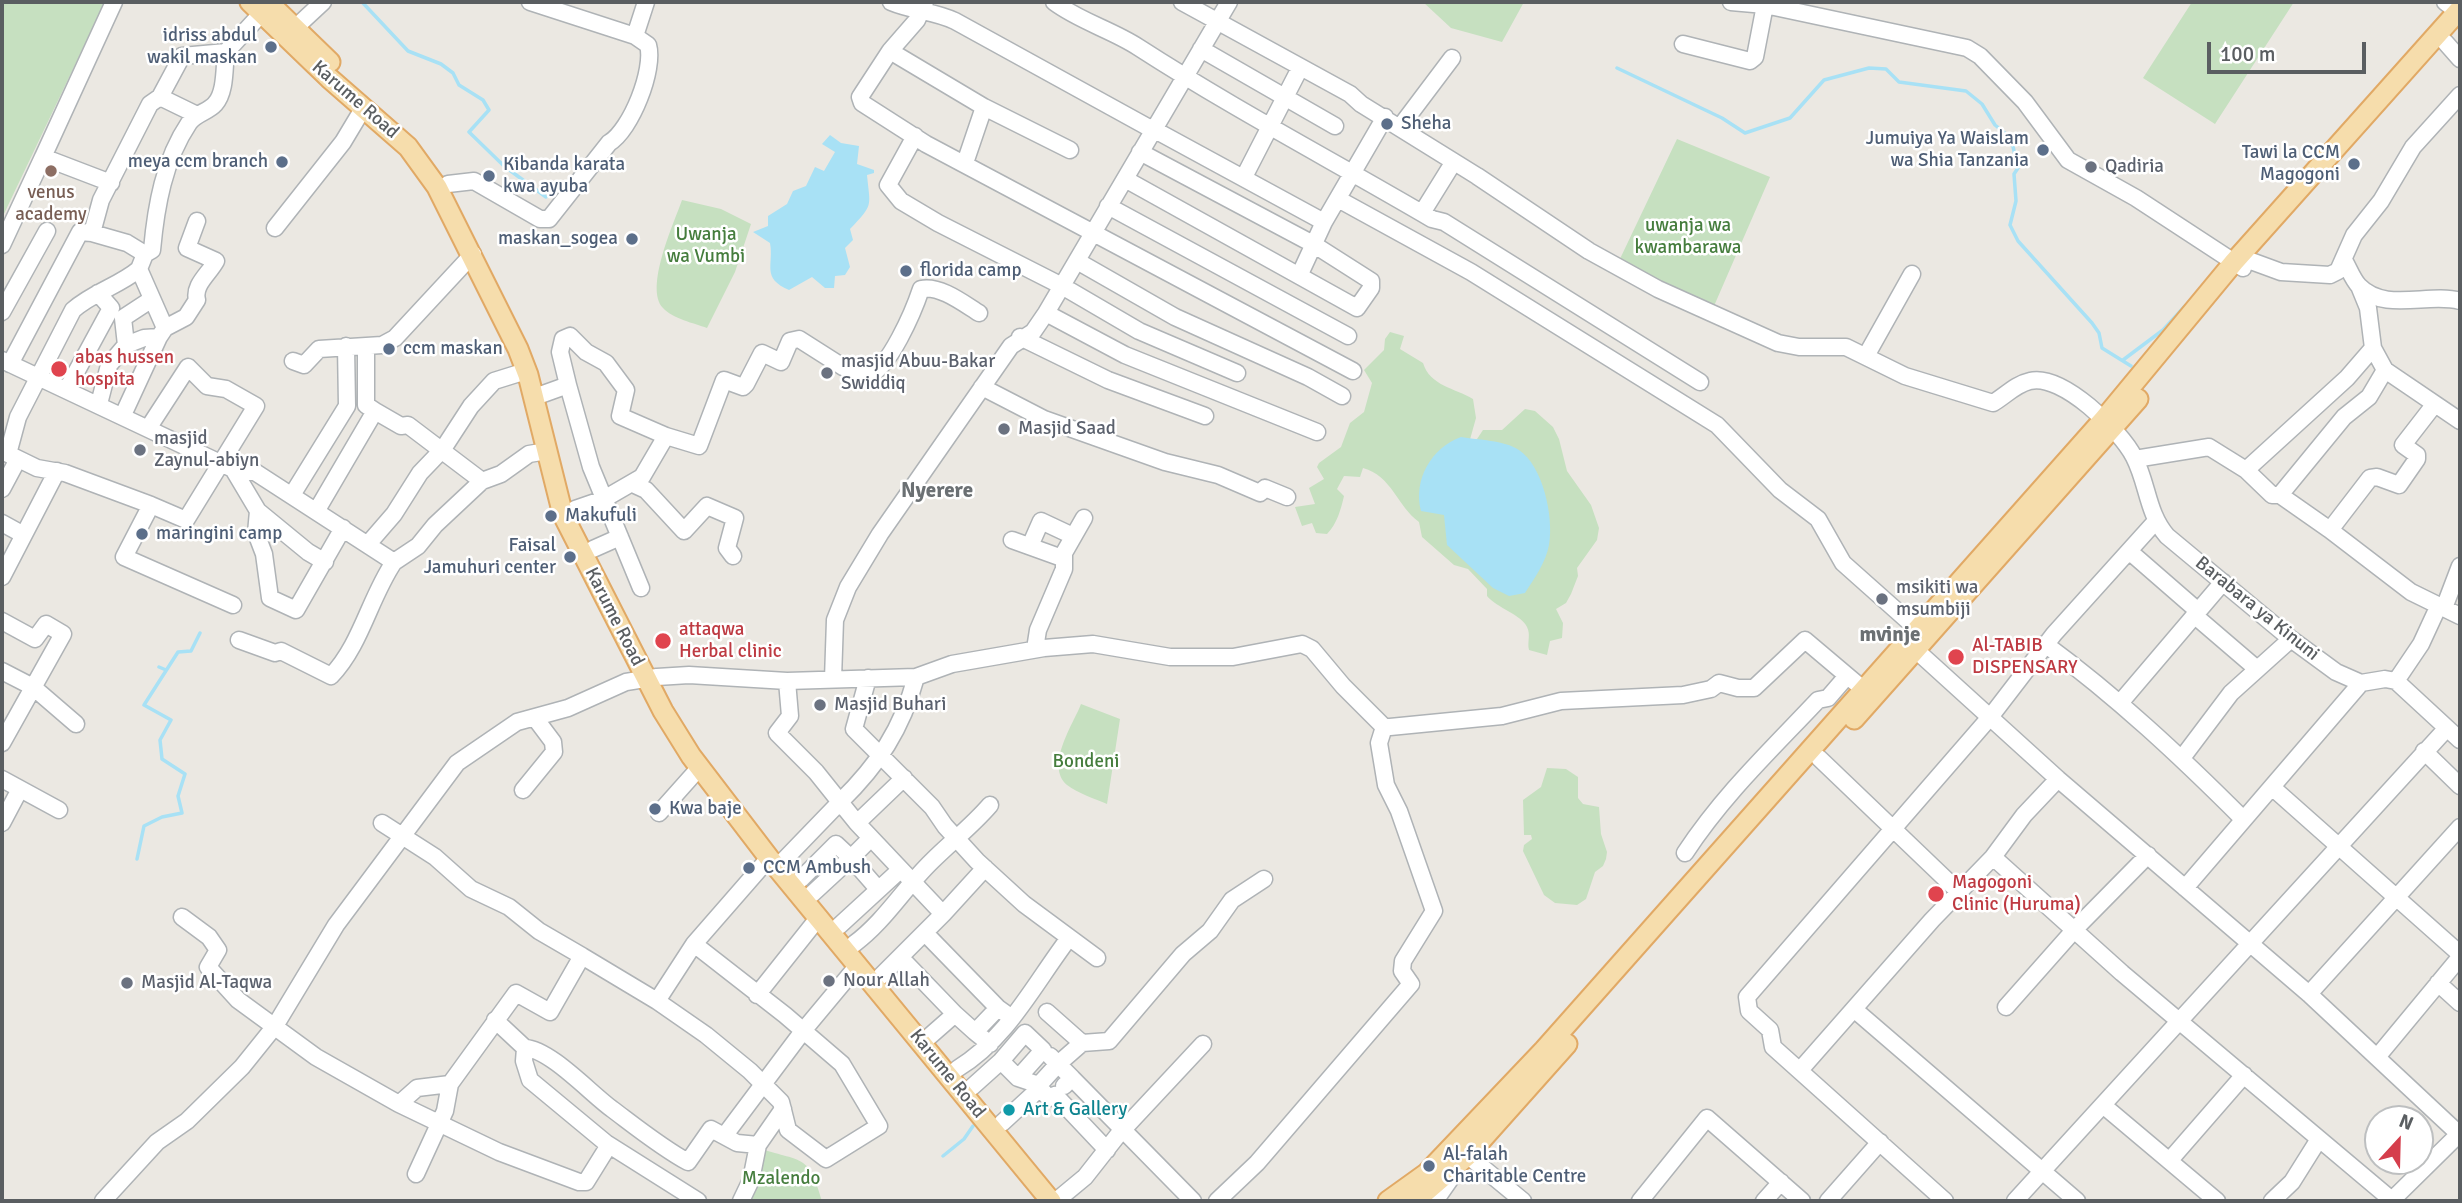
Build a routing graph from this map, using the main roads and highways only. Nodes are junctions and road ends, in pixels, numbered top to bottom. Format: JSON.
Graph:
{"nodes":[{"id":1,"x":260,"y":6,"type":"edge"},
{"id":2,"x":2456,"y":12,"type":"edge"},
{"id":3,"x":285,"y":25,"type":"junction"},
{"id":4,"x":2243,"y":264,"type":"junction"},
{"id":5,"x":1912,"y":640,"type":"junction"},
{"id":6,"x":651,"y":679,"type":"junction"},
{"id":7,"x":777,"y":859,"type":"junction"},
{"id":8,"x":926,"y":1040,"type":"junction"},
{"id":9,"x":1461,"y":1150,"type":"junction"},
{"id":10,"x":1401,"y":1199,"type":"edge"},
{"id":11,"x":1059,"y":1200,"type":"edge"}],
"edges":[{"from":1,"to":3,"type":"main road","name":"Karume Road"},
{"from":2,"to":4,"type":"main road"},
{"from":2,"to":4,"type":"main road"},
{"from":3,"to":6,"type":"main road","name":"Karume Road"},
{"from":3,"to":6,"type":"main road"},
{"from":4,"to":5,"type":"main road"},
{"from":5,"to":9,"type":"main road"},
{"from":5,"to":9,"type":"main road"},
{"from":6,"to":7,"type":"main road"},
{"from":6,"to":7,"type":"main road","name":"Karume Road"},
{"from":7,"to":8,"type":"main road","name":"Karume Road"},
{"from":7,"to":8,"type":"main road"},
{"from":8,"to":11,"type":"main road","name":"Karume Road"},
{"from":8,"to":11,"type":"main road"},
{"from":9,"to":10,"type":"main road"}]}
